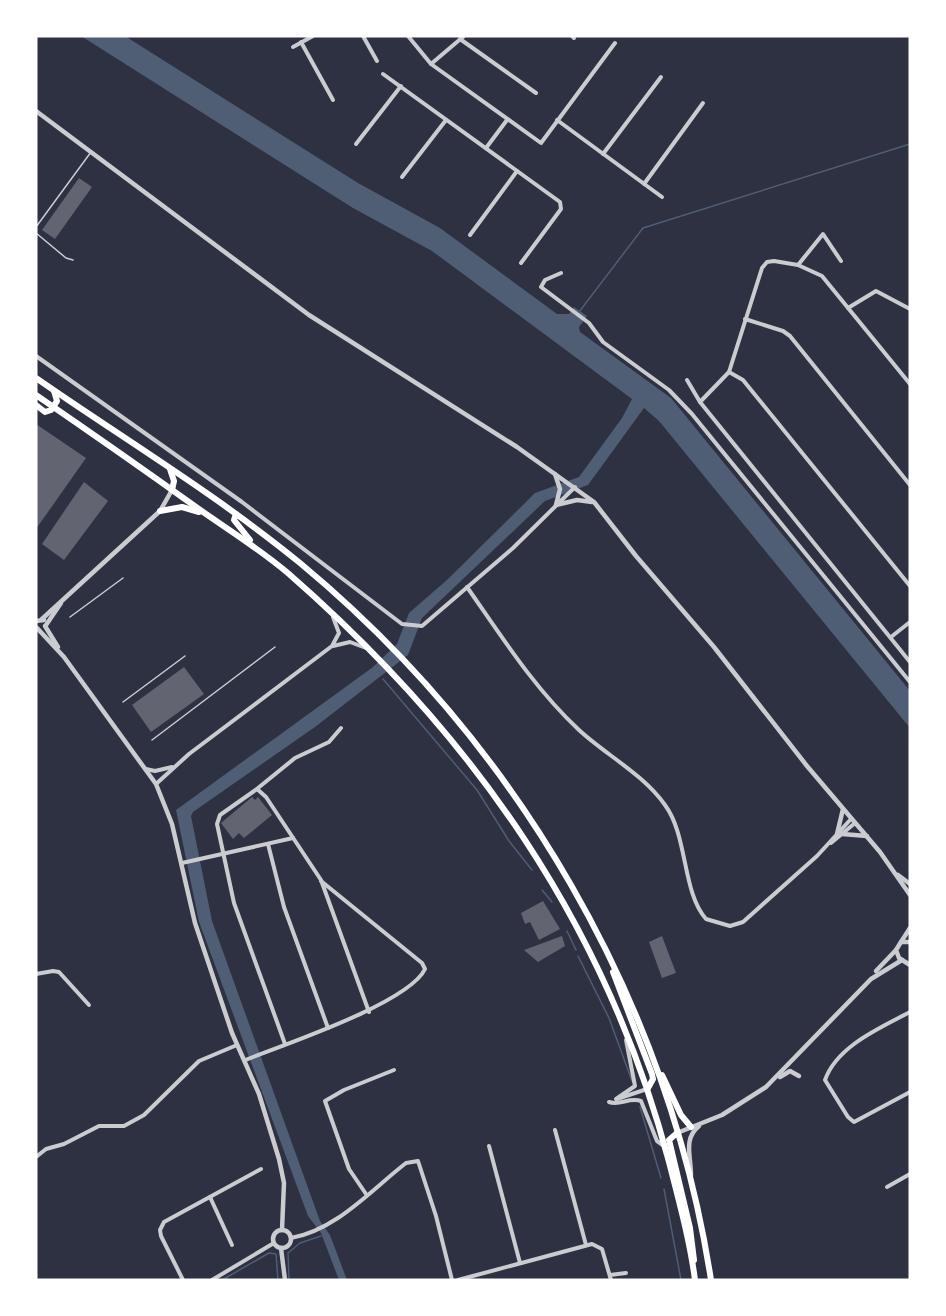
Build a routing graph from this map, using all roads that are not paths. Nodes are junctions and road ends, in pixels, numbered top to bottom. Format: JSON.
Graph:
{"nodes":[{"id":1,"x":313,"y":36,"type":"edge"},
{"id":2,"x":363,"y":36,"type":"edge"},
{"id":3,"x":408,"y":36,"type":"edge"},
{"id":4,"x":462,"y":38,"type":"edge"},
{"id":5,"x":301,"y":42,"type":"junction"},
{"id":6,"x":615,"y":43,"type":"dead end"},
{"id":7,"x":292,"y":47,"type":"dead end"},
{"id":8,"x":376,"y":61,"type":"dead end"},
{"id":9,"x":431,"y":64,"type":"junction"},
{"id":10,"x":383,"y":74,"type":"dead end"},
{"id":11,"x":661,"y":77,"type":"dead end"},
{"id":12,"x":400,"y":86,"type":"junction"},
{"id":13,"x":536,"y":93,"type":"dead end"},
{"id":14,"x":333,"y":100,"type":"dead end"},
{"id":15,"x":703,"y":103,"type":"dead end"},
{"id":16,"x":36,"y":111,"type":"edge"},
{"id":17,"x":446,"y":120,"type":"junction"},
{"id":18,"x":507,"y":120,"type":"junction"},
{"id":19,"x":557,"y":120,"type":"junction"},
{"id":20,"x":356,"y":144,"type":"dead end"},
{"id":21,"x":486,"y":148,"type":"junction"},
{"id":22,"x":91,"y":152,"type":"junction"},
{"id":23,"x":603,"y":154,"type":"junction"},
{"id":24,"x":517,"y":171,"type":"junction"},
{"id":25,"x":402,"y":177,"type":"dead end"},
{"id":26,"x":644,"y":184,"type":"junction"},
{"id":27,"x":662,"y":197,"type":"dead end"},
{"id":28,"x":36,"y":227,"type":"edge"},
{"id":29,"x":36,"y":233,"type":"edge"},
{"id":30,"x":470,"y":235,"type":"dead end"},
{"id":31,"x":73,"y":261,"type":"dead end"},
{"id":32,"x":841,"y":261,"type":"dead end"},
{"id":33,"x":521,"y":263,"type":"dead end"},
{"id":34,"x":798,"y":265,"type":"junction"},
{"id":35,"x":561,"y":273,"type":"dead end"},
{"id":36,"x":848,"y":308,"type":"junction"},
{"id":37,"x":910,"y":309,"type":"edge"},
{"id":38,"x":745,"y":319,"type":"junction"},
{"id":39,"x":36,"y":356,"type":"edge"},
{"id":40,"x":729,"y":372,"type":"junction"},
{"id":41,"x":36,"y":378,"type":"edge"},
{"id":42,"x":687,"y":380,"type":"dead end"},
{"id":43,"x":910,"y":384,"type":"edge"},
{"id":44,"x":53,"y":390,"type":"junction"},
{"id":45,"x":36,"y":395,"type":"edge"},
{"id":46,"x":700,"y":402,"type":"junction"},
{"id":47,"x":36,"y":405,"type":"edge"},
{"id":48,"x":54,"y":407,"type":"junction"},
{"id":49,"x":170,"y":469,"type":"junction"},
{"id":50,"x":555,"y":472,"type":"junction"},
{"id":51,"x":910,"y":485,"type":"edge"},
{"id":52,"x":575,"y":487,"type":"junction"},
{"id":53,"x":172,"y":490,"type":"junction"},
{"id":54,"x":594,"y":502,"type":"junction"},
{"id":55,"x":556,"y":505,"type":"junction"},
{"id":56,"x":160,"y":512,"type":"junction"},
{"id":57,"x":236,"y":514,"type":"junction"},
{"id":58,"x":208,"y":515,"type":"junction"},
{"id":59,"x":256,"y":548,"type":"junction"},
{"id":60,"x":123,"y":578,"type":"dead end"},
{"id":61,"x":910,"y":586,"type":"edge"},
{"id":62,"x":467,"y":587,"type":"junction"},
{"id":63,"x":66,"y":596,"type":"junction"},
{"id":64,"x":330,"y":611,"type":"junction"},
{"id":65,"x":70,"y":617,"type":"dead end"},
{"id":66,"x":38,"y":618,"type":"edge"},
{"id":67,"x":910,"y":622,"type":"edge"},
{"id":68,"x":45,"y":625,"type":"junction"},
{"id":69,"x":37,"y":627,"type":"edge"},
{"id":70,"x":891,"y":637,"type":"junction"},
{"id":71,"x":332,"y":646,"type":"junction"},
{"id":72,"x":275,"y":647,"type":"dead end"},
{"id":73,"x":186,"y":656,"type":"dead end"},
{"id":74,"x":64,"y":657,"type":"junction"},
{"id":75,"x":380,"y":659,"type":"junction"},
{"id":76,"x":910,"y":662,"type":"edge"},
{"id":77,"x":910,"y":682,"type":"edge"},
{"id":78,"x":123,"y":702,"type":"dead end"},
{"id":79,"x":341,"y":728,"type":"dead end"},
{"id":80,"x":152,"y":740,"type":"dead end"},
{"id":81,"x":173,"y":767,"type":"junction"},
{"id":82,"x":146,"y":769,"type":"junction"},
{"id":83,"x":156,"y":784,"type":"junction"},
{"id":84,"x":257,"y":789,"type":"junction"},
{"id":85,"x":843,"y":809,"type":"junction"},
{"id":86,"x":853,"y":821,"type":"junction"},
{"id":87,"x":839,"y":834,"type":"junction"},
{"id":88,"x":867,"y":836,"type":"junction"},
{"id":89,"x":293,"y":838,"type":"junction"},
{"id":90,"x":268,"y":844,"type":"junction"},
{"id":91,"x":224,"y":854,"type":"junction"},
{"id":92,"x":184,"y":863,"type":"junction"},
{"id":93,"x":896,"y":874,"type":"junction"},
{"id":94,"x":321,"y":880,"type":"junction"},
{"id":95,"x":910,"y":884,"type":"edge"},
{"id":96,"x":910,"y":895,"type":"edge"},
{"id":97,"x":910,"y":928,"type":"edge"},
{"id":98,"x":901,"y":942,"type":"junction"},
{"id":99,"x":910,"y":942,"type":"edge"},
{"id":100,"x":896,"y":950,"type":"junction"},
{"id":101,"x":609,"y":956,"type":"junction"},
{"id":102,"x":906,"y":960,"type":"edge"},
{"id":103,"x":910,"y":965,"type":"edge"},
{"id":104,"x":36,"y":975,"type":"edge"},
{"id":105,"x":871,"y":978,"type":"junction"},
{"id":106,"x":89,"y":1005,"type":"dead end"},
{"id":107,"x":369,"y":1012,"type":"junction"},
{"id":108,"x":910,"y":1012,"type":"edge"},
{"id":109,"x":328,"y":1028,"type":"junction"},
{"id":110,"x":626,"y":1032,"type":"junction"},
{"id":111,"x":285,"y":1044,"type":"junction"},
{"id":112,"x":237,"y":1045,"type":"junction"},
{"id":113,"x":248,"y":1059,"type":"junction"},
{"id":114,"x":658,"y":1069,"type":"junction"},
{"id":115,"x":394,"y":1070,"type":"dead end"},
{"id":116,"x":799,"y":1076,"type":"dead end"},
{"id":117,"x":766,"y":1087,"type":"junction"},
{"id":118,"x":648,"y":1088,"type":"junction"},
{"id":119,"x":910,"y":1092,"type":"edge"},
{"id":120,"x":609,"y":1102,"type":"dead end"},
{"id":121,"x":701,"y":1125,"type":"junction"},
{"id":122,"x":691,"y":1127,"type":"junction"},
{"id":123,"x":555,"y":1130,"type":"dead end"},
{"id":124,"x":677,"y":1133,"type":"junction"},
{"id":125,"x":489,"y":1146,"type":"dead end"},
{"id":126,"x":665,"y":1147,"type":"junction"},
{"id":127,"x":36,"y":1157,"type":"edge"},
{"id":128,"x":261,"y":1169,"type":"dead end"},
{"id":129,"x":691,"y":1174,"type":"junction"},
{"id":130,"x":910,"y":1174,"type":"edge"},
{"id":131,"x":887,"y":1187,"type":"dead end"},
{"id":132,"x":366,"y":1194,"type":"junction"},
{"id":133,"x":210,"y":1197,"type":"junction"},
{"id":134,"x":282,"y":1230,"type":"junction"},
{"id":135,"x":291,"y":1238,"type":"junction"},
{"id":136,"x":274,"y":1243,"type":"junction"},
{"id":137,"x":232,"y":1245,"type":"dead end"},
{"id":138,"x":586,"y":1245,"type":"junction"},
{"id":139,"x":281,"y":1248,"type":"junction"},
{"id":140,"x":520,"y":1263,"type":"junction"},
{"id":141,"x":693,"y":1266,"type":"junction"},
{"id":142,"x":626,"y":1273,"type":"dead end"},
{"id":143,"x":610,"y":1278,"type":"edge"},
{"id":144,"x":183,"y":1280,"type":"edge"},
{"id":145,"x":212,"y":1280,"type":"edge"},
{"id":146,"x":285,"y":1280,"type":"edge"},
{"id":147,"x":452,"y":1280,"type":"edge"},
{"id":148,"x":458,"y":1280,"type":"edge"},
{"id":149,"x":694,"y":1280,"type":"edge"},
{"id":150,"x":711,"y":1280,"type":"edge"}],
"edges":[{"from":1,"to":5,"type":"street"},
{"from":2,"to":8,"type":"street"},
{"from":3,"to":9,"type":"street"},
{"from":4,"to":9,"type":"street"},
{"from":4,"to":13,"type":"street"},
{"from":5,"to":7,"type":"street"},
{"from":5,"to":14,"type":"street"},
{"from":6,"to":19,"type":"street"},
{"from":9,"to":18,"type":"street"},
{"from":10,"to":12,"type":"street"},
{"from":11,"to":23,"type":"street"},
{"from":12,"to":17,"type":"street"},
{"from":12,"to":20,"type":"street"},
{"from":15,"to":26,"type":"street"},
{"from":16,"to":22,"type":"street"},
{"from":17,"to":21,"type":"street"},
{"from":17,"to":25,"type":"street"},
{"from":18,"to":19,"type":"street"},
{"from":18,"to":21,"type":"street"},
{"from":19,"to":23,"type":"street"},
{"from":21,"to":24,"type":"street"},
{"from":22,"to":28,"type":"lane"},
{"from":22,"to":50,"type":"street"},
{"from":23,"to":26,"type":"street"},
{"from":24,"to":30,"type":"street"},
{"from":24,"to":33,"type":"street"},
{"from":26,"to":27,"type":"street"},
{"from":29,"to":31,"type":"lane"},
{"from":32,"to":34,"type":"street"},
{"from":34,"to":36,"type":"street"},
{"from":34,"to":38,"type":"street"},
{"from":35,"to":77,"type":"street"},
{"from":36,"to":37,"type":"street"},
{"from":36,"to":43,"type":"street"},
{"from":38,"to":40,"type":"street"},
{"from":38,"to":51,"type":"street"},
{"from":39,"to":62,"type":"street"},
{"from":40,"to":46,"type":"street"},
{"from":40,"to":61,"type":"street"},
{"from":41,"to":44,"type":"highway"},
{"from":42,"to":46,"type":"street"},
{"from":44,"to":48,"type":"highway"},
{"from":44,"to":49,"type":"highway"},
{"from":45,"to":48,"type":"highway"},
{"from":46,"to":70,"type":"street"},
{"from":47,"to":48,"type":"highway"},
{"from":48,"to":53,"type":"highway"},
{"from":49,"to":53,"type":"highway"},
{"from":49,"to":57,"type":"highway"},
{"from":50,"to":52,"type":"street"},
{"from":50,"to":55,"type":"street"},
{"from":52,"to":54,"type":"street"},
{"from":52,"to":55,"type":"street"},
{"from":53,"to":56,"type":"street"},
{"from":53,"to":58,"type":"highway"},
{"from":54,"to":55,"type":"street"},
{"from":54,"to":85,"type":"street"},
{"from":55,"to":62,"type":"street"},
{"from":56,"to":58,"type":"highway"},
{"from":56,"to":63,"type":"street"},
{"from":57,"to":59,"type":"highway"},
{"from":57,"to":101,"type":"highway"},
{"from":58,"to":59,"type":"highway"},
{"from":59,"to":64,"type":"highway"},
{"from":60,"to":65,"type":"lane"},
{"from":62,"to":87,"type":"street"},
{"from":63,"to":66,"type":"street"},
{"from":63,"to":68,"type":"street"},
{"from":64,"to":71,"type":"street"},
{"from":64,"to":75,"type":"highway"},
{"from":66,"to":68,"type":"street"},
{"from":67,"to":70,"type":"street"},
{"from":68,"to":69,"type":"street"},
{"from":68,"to":74,"type":"street"},
{"from":69,"to":74,"type":"street"},
{"from":70,"to":76,"type":"street"},
{"from":71,"to":75,"type":"street"},
{"from":71,"to":81,"type":"street"},
{"from":72,"to":80,"type":"lane"},
{"from":73,"to":78,"type":"lane"},
{"from":74,"to":82,"type":"street"},
{"from":75,"to":110,"type":"highway"},
{"from":79,"to":84,"type":"street"},
{"from":81,"to":82,"type":"street"},
{"from":81,"to":83,"type":"street"},
{"from":82,"to":83,"type":"street"},
{"from":83,"to":92,"type":"street"},
{"from":84,"to":89,"type":"street"},
{"from":84,"to":91,"type":"street"},
{"from":85,"to":86,"type":"street"},
{"from":85,"to":87,"type":"street"},
{"from":86,"to":87,"type":"street"},
{"from":86,"to":88,"type":"street"},
{"from":87,"to":88,"type":"street"},
{"from":88,"to":93,"type":"street"},
{"from":89,"to":90,"type":"street"},
{"from":89,"to":94,"type":"street"},
{"from":90,"to":91,"type":"street"},
{"from":90,"to":109,"type":"street"},
{"from":91,"to":92,"type":"street"},
{"from":91,"to":111,"type":"street"},
{"from":92,"to":112,"type":"street"},
{"from":93,"to":95,"type":"street"},
{"from":93,"to":96,"type":"street"},
{"from":94,"to":107,"type":"street"},
{"from":94,"to":107,"type":"street"},
{"from":97,"to":98,"type":"street"},
{"from":98,"to":99,"type":"street"},
{"from":98,"to":100,"type":"street"},
{"from":100,"to":102,"type":"street"},
{"from":100,"to":105,"type":"street"},
{"from":101,"to":114,"type":"highway"},
{"from":101,"to":118,"type":"highway"},
{"from":102,"to":103,"type":"street"},
{"from":102,"to":105,"type":"street"},
{"from":104,"to":106,"type":"street"},
{"from":105,"to":117,"type":"street"},
{"from":107,"to":109,"type":"street"},
{"from":108,"to":119,"type":"street"},
{"from":109,"to":111,"type":"street"},
{"from":110,"to":118,"type":"highway"},
{"from":110,"to":118,"type":"street"},
{"from":111,"to":113,"type":"street"},
{"from":112,"to":113,"type":"street"},
{"from":112,"to":127,"type":"street"},
{"from":113,"to":134,"type":"street"},
{"from":114,"to":122,"type":"highway"},
{"from":114,"to":124,"type":"highway"},
{"from":115,"to":132,"type":"street"},
{"from":116,"to":117,"type":"street"},
{"from":117,"to":121,"type":"street"},
{"from":118,"to":126,"type":"highway"},
{"from":120,"to":126,"type":"street"},
{"from":121,"to":122,"type":"street"},
{"from":121,"to":129,"type":"street"},
{"from":122,"to":124,"type":"street"},
{"from":123,"to":138,"type":"street"},
{"from":124,"to":129,"type":"highway"},
{"from":124,"to":141,"type":"highway"},
{"from":125,"to":140,"type":"street"},
{"from":126,"to":141,"type":"highway"},
{"from":128,"to":133,"type":"street"},
{"from":129,"to":150,"type":"highway"},
{"from":130,"to":131,"type":"street"},
{"from":132,"to":135,"type":"street"},
{"from":132,"to":147,"type":"street"},
{"from":133,"to":137,"type":"street"},
{"from":133,"to":144,"type":"street"},
{"from":134,"to":135,"type":"street"},
{"from":134,"to":136,"type":"street"},
{"from":135,"to":139,"type":"street"},
{"from":136,"to":139,"type":"street"},
{"from":136,"to":145,"type":"street"},
{"from":138,"to":140,"type":"street"},
{"from":138,"to":143,"type":"street"},
{"from":139,"to":146,"type":"street"},
{"from":140,"to":148,"type":"street"},
{"from":141,"to":149,"type":"highway"},
{"from":142,"to":143,"type":"street"}]}
